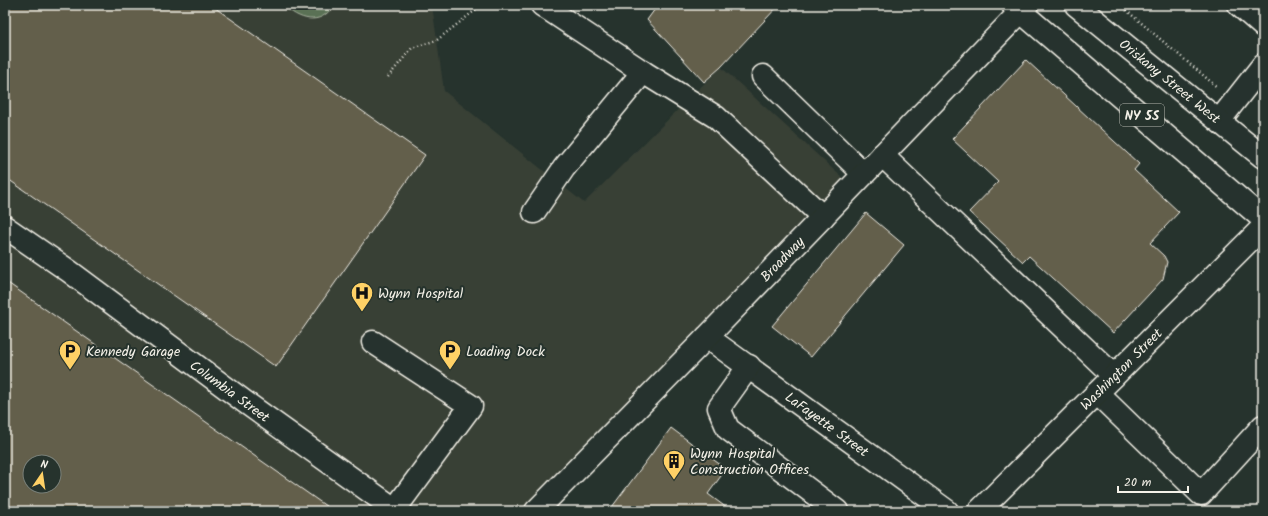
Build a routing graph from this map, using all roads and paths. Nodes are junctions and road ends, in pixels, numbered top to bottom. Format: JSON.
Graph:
{"nodes":[{"id":1,"x":482,"y":5,"type":"edge"},
{"id":2,"x":542,"y":5,"type":"edge"},
{"id":3,"x":1076,"y":5,"type":"edge"},
{"id":4,"x":1120,"y":5,"type":"edge"},
{"id":5,"x":1239,"y":5,"type":"edge"},
{"id":6,"x":1020,"y":7,"type":"edge"},
{"id":7,"x":1263,"y":26,"type":"edge"},
{"id":8,"x":1263,"y":65,"type":"edge"},
{"id":9,"x":643,"y":72,"type":"junction"},
{"id":10,"x":763,"y":76,"type":"dead end"},
{"id":11,"x":388,"y":77,"type":"dead end"},
{"id":12,"x":1234,"y":102,"type":"junction"},
{"id":13,"x":1219,"y":122,"type":"junction"},
{"id":14,"x":882,"y":155,"type":"junction"},
{"id":15,"x":1263,"y":157,"type":"edge"},
{"id":16,"x":864,"y":174,"type":"junction"},
{"id":17,"x":534,"y":212,"type":"dead end"},
{"id":18,"x":823,"y":217,"type":"junction"},
{"id":19,"x":1263,"y":220,"type":"edge"},
{"id":20,"x":5,"y":227,"type":"edge"},
{"id":21,"x":1263,"y":227,"type":"edge"},
{"id":22,"x":707,"y":336,"type":"junction"},
{"id":23,"x":373,"y":342,"type":"dead end"},
{"id":24,"x":748,"y":366,"type":"junction"},
{"id":25,"x":1114,"y":376,"type":"junction"},
{"id":26,"x":1097,"y":393,"type":"junction"},
{"id":27,"x":1263,"y":426,"type":"edge"},
{"id":28,"x":396,"y":510,"type":"edge"},
{"id":29,"x":536,"y":511,"type":"edge"},
{"id":30,"x":837,"y":511,"type":"edge"},
{"id":31,"x":947,"y":511,"type":"edge"},
{"id":32,"x":979,"y":511,"type":"edge"}],
"edges":[{"from":1,"to":11,"type":"path"},
{"from":2,"to":9,"type":"street"},
{"from":3,"to":13,"type":"street","name":"Oriskany Street West"},
{"from":4,"to":12,"type":"path","name":"Oriskany Street West"},
{"from":5,"to":7,"type":"street"},
{"from":6,"to":14,"type":"street","name":"Broadway"},
{"from":6,"to":19,"type":"street","number":"NY 5S"},
{"from":8,"to":12,"type":"street"},
{"from":9,"to":17,"type":"street"},
{"from":9,"to":18,"type":"street"},
{"from":10,"to":16,"type":"street"},
{"from":12,"to":13,"type":"street"},
{"from":13,"to":15,"type":"street","name":"Oriskany Street West"},
{"from":14,"to":16,"type":"street","name":"Broadway"},
{"from":14,"to":25,"type":"street"},
{"from":16,"to":18,"type":"street","name":"Broadway"},
{"from":18,"to":22,"type":"street","name":"Broadway"},
{"from":20,"to":28,"type":"street","name":"Columbia Street"},
{"from":21,"to":25,"type":"street","name":"Washington Street"},
{"from":22,"to":24,"type":"street","name":"LaFayette Street"},
{"from":22,"to":29,"type":"street","name":"Broadway"},
{"from":23,"to":28,"type":"street"},
{"from":24,"to":30,"type":"street"},
{"from":24,"to":31,"type":"street","name":"LaFayette Street"},
{"from":25,"to":26,"type":"street","name":"Washington Street"},
{"from":26,"to":27,"type":"street"},
{"from":26,"to":32,"type":"street","name":"Washington Street"}]}
